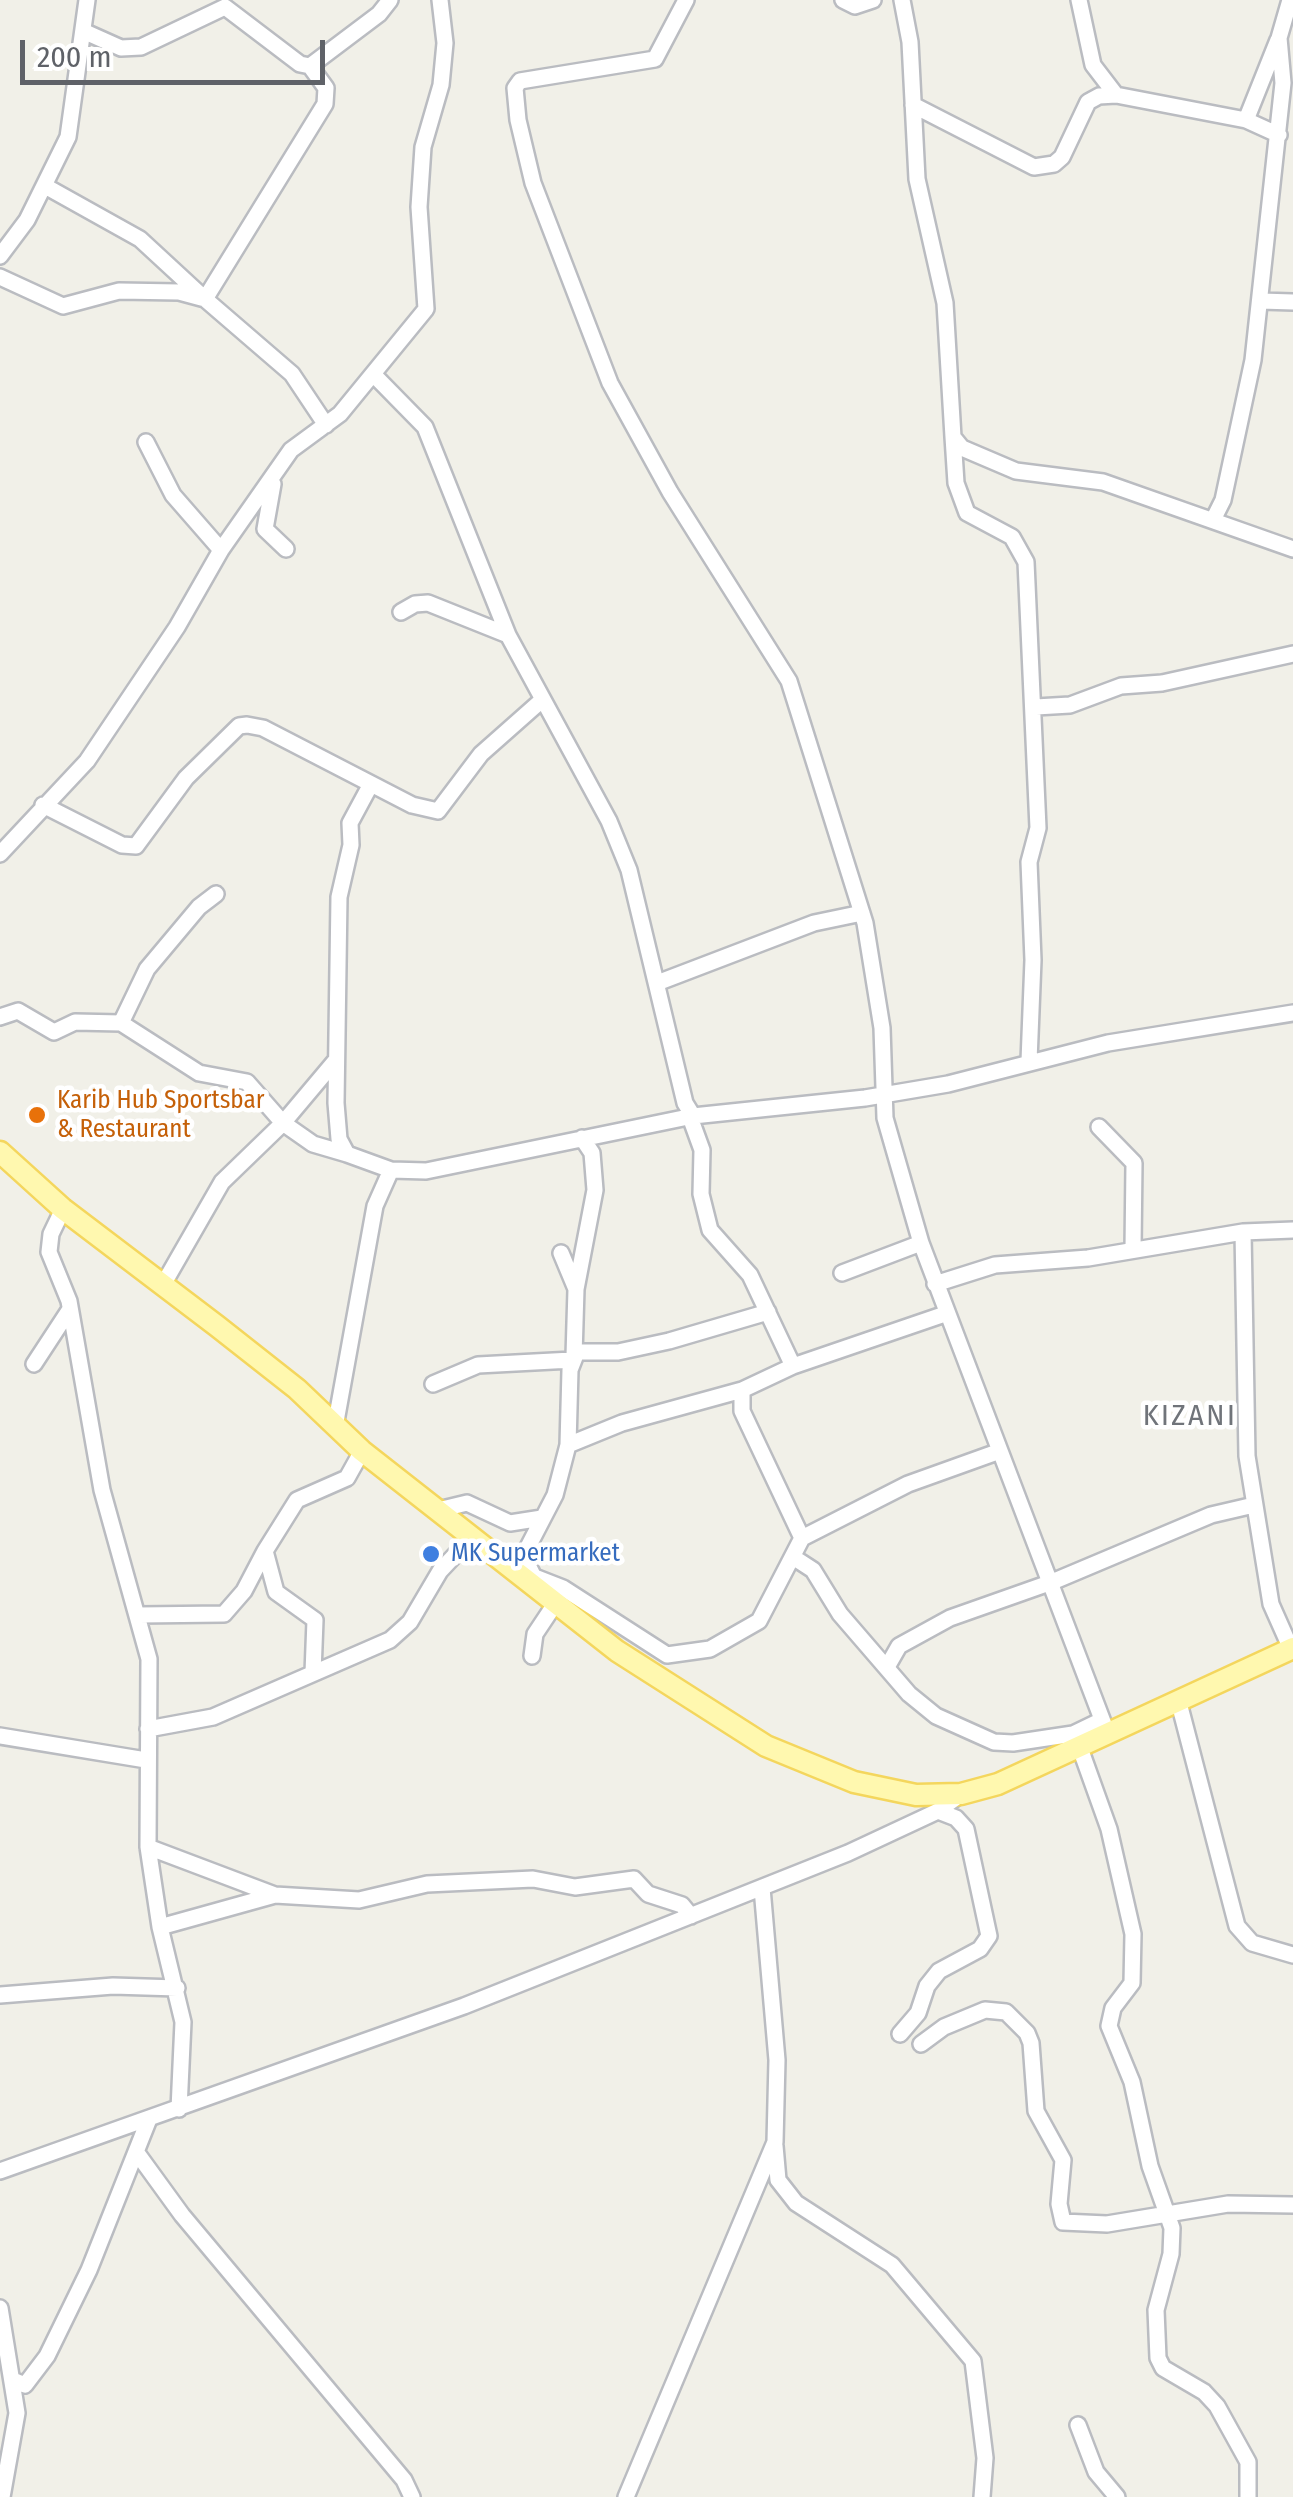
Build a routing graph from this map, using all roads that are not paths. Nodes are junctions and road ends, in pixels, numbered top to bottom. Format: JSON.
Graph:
{"nodes":[{"id":1,"x":87,"y":0,"type":"edge"},
{"id":2,"x":390,"y":0,"type":"edge"},
{"id":3,"x":440,"y":0,"type":"edge"},
{"id":4,"x":686,"y":0,"type":"edge"},
{"id":5,"x":842,"y":0,"type":"edge"},
{"id":6,"x":873,"y":0,"type":"edge"},
{"id":7,"x":902,"y":0,"type":"edge"},
{"id":8,"x":1079,"y":0,"type":"edge"},
{"id":9,"x":1290,"y":0,"type":"edge"},
{"id":10,"x":223,"y":4,"type":"edge"},
{"id":11,"x":83,"y":32,"type":"junction"},
{"id":12,"x":1278,"y":38,"type":"junction"},
{"id":13,"x":1093,"y":65,"type":"junction"},
{"id":14,"x":310,"y":66,"type":"junction"},
{"id":15,"x":1116,"y":95,"type":"junction"},
{"id":16,"x":1088,"y":102,"type":"junction"},
{"id":17,"x":913,"y":104,"type":"junction"},
{"id":18,"x":1246,"y":120,"type":"junction"},
{"id":19,"x":1279,"y":135,"type":"junction"},
{"id":20,"x":44,"y":186,"type":"junction"},
{"id":21,"x":0,"y":256,"type":"edge"},
{"id":22,"x":0,"y":278,"type":"edge"},
{"id":23,"x":205,"y":299,"type":"junction"},
{"id":24,"x":1260,"y":301,"type":"junction"},
{"id":25,"x":1293,"y":302,"type":"edge"},
{"id":26,"x":374,"y":375,"type":"junction"},
{"id":27,"x":326,"y":425,"type":"junction"},
{"id":28,"x":953,"y":437,"type":"junction"},
{"id":29,"x":146,"y":442,"type":"dead end"},
{"id":30,"x":273,"y":480,"type":"junction"},
{"id":31,"x":1213,"y":520,"type":"junction"},
{"id":32,"x":286,"y":549,"type":"dead end"},
{"id":33,"x":1293,"y":549,"type":"edge"},
{"id":34,"x":221,"y":550,"type":"junction"},
{"id":35,"x":401,"y":612,"type":"dead end"},
{"id":36,"x":508,"y":636,"type":"junction"},
{"id":37,"x":1293,"y":654,"type":"edge"},
{"id":38,"x":542,"y":700,"type":"junction"},
{"id":39,"x":1036,"y":707,"type":"junction"},
{"id":40,"x":371,"y":784,"type":"junction"},
{"id":41,"x":43,"y":805,"type":"junction"},
{"id":42,"x":0,"y":854,"type":"edge"},
{"id":43,"x":216,"y":894,"type":"dead end"},
{"id":44,"x":862,"y":913,"type":"junction"},
{"id":45,"x":657,"y":983,"type":"junction"},
{"id":46,"x":1293,"y":1013,"type":"edge"},
{"id":47,"x":0,"y":1017,"type":"edge"},
{"id":48,"x":121,"y":1023,"type":"junction"},
{"id":49,"x":336,"y":1060,"type":"junction"},
{"id":50,"x":1029,"y":1061,"type":"junction"},
{"id":51,"x":882,"y":1095,"type":"junction"},
{"id":52,"x":691,"y":1116,"type":"junction"},
{"id":53,"x":283,"y":1123,"type":"junction"},
{"id":54,"x":1098,"y":1126,"type":"dead end"},
{"id":55,"x":582,"y":1138,"type":"junction"},
{"id":56,"x":0,"y":1152,"type":"edge"},
{"id":57,"x":348,"y":1154,"type":"junction"},
{"id":58,"x":391,"y":1170,"type":"junction"},
{"id":59,"x":64,"y":1210,"type":"junction"},
{"id":60,"x":1293,"y":1230,"type":"edge"},
{"id":61,"x":1244,"y":1232,"type":"junction"},
{"id":62,"x":921,"y":1243,"type":"junction"},
{"id":63,"x":1132,"y":1250,"type":"junction"},
{"id":64,"x":562,"y":1253,"type":"dead end"},
{"id":65,"x":842,"y":1273,"type":"dead end"},
{"id":66,"x":164,"y":1283,"type":"junction"},
{"id":67,"x":935,"y":1284,"type":"junction"},
{"id":68,"x":576,"y":1289,"type":"junction"},
{"id":69,"x":70,"y":1309,"type":"junction"},
{"id":70,"x":768,"y":1312,"type":"junction"},
{"id":71,"x":946,"y":1314,"type":"junction"},
{"id":72,"x":573,"y":1358,"type":"junction"},
{"id":73,"x":34,"y":1364,"type":"dead end"},
{"id":74,"x":792,"y":1366,"type":"junction"},
{"id":75,"x":433,"y":1384,"type":"dead end"},
{"id":76,"x":736,"y":1395,"type":"junction"},
{"id":77,"x":334,"y":1427,"type":"junction"},
{"id":78,"x":568,"y":1444,"type":"junction"},
{"id":79,"x":362,"y":1451,"type":"junction"},
{"id":80,"x":1000,"y":1451,"type":"junction"},
{"id":81,"x":1254,"y":1505,"type":"junction"},
{"id":82,"x":438,"y":1510,"type":"junction"},
{"id":83,"x":542,"y":1518,"type":"junction"},
{"id":84,"x":472,"y":1536,"type":"junction"},
{"id":85,"x":802,"y":1538,"type":"junction"},
{"id":86,"x":265,"y":1551,"type":"junction"},
{"id":87,"x":794,"y":1557,"type":"junction"},
{"id":88,"x":524,"y":1573,"type":"junction"},
{"id":89,"x":1052,"y":1582,"type":"junction"},
{"id":90,"x":556,"y":1604,"type":"junction"},
{"id":91,"x":139,"y":1615,"type":"junction"},
{"id":92,"x":1292,"y":1649,"type":"edge"},
{"id":93,"x":532,"y":1656,"type":"dead end"},
{"id":94,"x":887,"y":1666,"type":"junction"},
{"id":95,"x":313,"y":1672,"type":"junction"},
{"id":96,"x":1178,"y":1703,"type":"junction"},
{"id":97,"x":148,"y":1728,"type":"junction"},
{"id":98,"x":1105,"y":1728,"type":"junction"},
{"id":99,"x":0,"y":1736,"type":"edge"},
{"id":100,"x":1080,"y":1748,"type":"junction"},
{"id":101,"x":146,"y":1760,"type":"junction"},
{"id":102,"x":961,"y":1794,"type":"junction"},
{"id":103,"x":938,"y":1811,"type":"junction"},
{"id":104,"x":148,"y":1847,"type":"junction"},
{"id":105,"x":762,"y":1888,"type":"junction"},
{"id":106,"x":275,"y":1894,"type":"junction"},
{"id":107,"x":691,"y":1916,"type":"junction"},
{"id":108,"x":160,"y":1927,"type":"junction"},
{"id":109,"x":1293,"y":1955,"type":"edge"},
{"id":110,"x":177,"y":1988,"type":"junction"},
{"id":111,"x":0,"y":1995,"type":"edge"},
{"id":112,"x":900,"y":2034,"type":"dead end"},
{"id":113,"x":921,"y":2044,"type":"dead end"},
{"id":114,"x":179,"y":2109,"type":"junction"},
{"id":115,"x":149,"y":2119,"type":"junction"},
{"id":116,"x":775,"y":2142,"type":"junction"},
{"id":117,"x":137,"y":2153,"type":"junction"},
{"id":118,"x":0,"y":2171,"type":"edge"},
{"id":119,"x":1293,"y":2205,"type":"edge"},
{"id":120,"x":1169,"y":2213,"type":"junction"},
{"id":121,"x":0,"y":2308,"type":"edge"},
{"id":122,"x":14,"y":2382,"type":"junction"},
{"id":123,"x":17,"y":2402,"type":"junction"},
{"id":124,"x":0,"y":2407,"type":"edge"},
{"id":125,"x":1078,"y":2425,"type":"dead end"},
{"id":126,"x":2,"y":2497,"type":"edge"},
{"id":127,"x":412,"y":2497,"type":"edge"},
{"id":128,"x":626,"y":2497,"type":"edge"},
{"id":129,"x":982,"y":2497,"type":"edge"},
{"id":130,"x":1117,"y":2497,"type":"edge"},
{"id":131,"x":1248,"y":2497,"type":"edge"}],
"edges":[{"from":1,"to":11,"type":"street"},
{"from":2,"to":14,"type":"street"},
{"from":3,"to":26,"type":"street"},
{"from":4,"to":44,"type":"street"},
{"from":5,"to":6,"type":"street"},
{"from":7,"to":17,"type":"street"},
{"from":8,"to":13,"type":"street"},
{"from":9,"to":12,"type":"street"},
{"from":10,"to":11,"type":"street"},
{"from":10,"to":14,"type":"street"},
{"from":11,"to":20,"type":"street"},
{"from":12,"to":18,"type":"street"},
{"from":12,"to":19,"type":"street"},
{"from":13,"to":15,"type":"street"},
{"from":13,"to":16,"type":"street"},
{"from":14,"to":23,"type":"street"},
{"from":15,"to":16,"type":"street"},
{"from":15,"to":18,"type":"street"},
{"from":16,"to":17,"type":"street"},
{"from":17,"to":28,"type":"street"},
{"from":18,"to":19,"type":"street"},
{"from":19,"to":24,"type":"street"},
{"from":20,"to":21,"type":"street"},
{"from":20,"to":23,"type":"street"},
{"from":22,"to":23,"type":"street"},
{"from":23,"to":27,"type":"street"},
{"from":24,"to":25,"type":"street"},
{"from":24,"to":31,"type":"street"},
{"from":26,"to":27,"type":"street"},
{"from":26,"to":36,"type":"street"},
{"from":27,"to":30,"type":"street"},
{"from":28,"to":31,"type":"street"},
{"from":28,"to":39,"type":"street"},
{"from":29,"to":34,"type":"street"},
{"from":30,"to":32,"type":"street"},
{"from":30,"to":34,"type":"street"},
{"from":31,"to":33,"type":"street"},
{"from":34,"to":41,"type":"street"},
{"from":35,"to":36,"type":"street"},
{"from":36,"to":38,"type":"street"},
{"from":37,"to":39,"type":"street"},
{"from":38,"to":40,"type":"street"},
{"from":38,"to":45,"type":"street"},
{"from":39,"to":50,"type":"street"},
{"from":40,"to":41,"type":"street"},
{"from":40,"to":49,"type":"street"},
{"from":41,"to":42,"type":"street"},
{"from":43,"to":48,"type":"street"},
{"from":44,"to":45,"type":"street"},
{"from":44,"to":51,"type":"street"},
{"from":45,"to":52,"type":"street"},
{"from":46,"to":50,"type":"street"},
{"from":47,"to":48,"type":"street"},
{"from":48,"to":53,"type":"street"},
{"from":49,"to":53,"type":"street"},
{"from":49,"to":57,"type":"street"},
{"from":50,"to":51,"type":"street"},
{"from":51,"to":52,"type":"street"},
{"from":51,"to":62,"type":"street"},
{"from":52,"to":55,"type":"street"},
{"from":52,"to":70,"type":"street"},
{"from":53,"to":57,"type":"street"},
{"from":53,"to":66,"type":"street"},
{"from":54,"to":63,"type":"street"},
{"from":55,"to":58,"type":"street"},
{"from":55,"to":68,"type":"street"},
{"from":56,"to":59,"type":"main road"},
{"from":57,"to":58,"type":"street"},
{"from":58,"to":77,"type":"street"},
{"from":59,"to":66,"type":"main road"},
{"from":59,"to":69,"type":"street"},
{"from":60,"to":61,"type":"street"},
{"from":61,"to":63,"type":"street"},
{"from":61,"to":81,"type":"street"},
{"from":62,"to":65,"type":"street"},
{"from":62,"to":67,"type":"street"},
{"from":63,"to":67,"type":"street"},
{"from":64,"to":68,"type":"street"},
{"from":66,"to":77,"type":"main road"},
{"from":67,"to":71,"type":"street"},
{"from":68,"to":72,"type":"street"},
{"from":69,"to":73,"type":"street"},
{"from":69,"to":91,"type":"street"},
{"from":70,"to":72,"type":"street"},
{"from":70,"to":74,"type":"street"},
{"from":71,"to":74,"type":"street"},
{"from":71,"to":80,"type":"street"},
{"from":72,"to":75,"type":"street"},
{"from":72,"to":78,"type":"street"},
{"from":74,"to":76,"type":"street"},
{"from":76,"to":78,"type":"street"},
{"from":76,"to":85,"type":"street"},
{"from":77,"to":79,"type":"main road"},
{"from":78,"to":83,"type":"street"},
{"from":79,"to":82,"type":"main road"},
{"from":79,"to":86,"type":"street"},
{"from":80,"to":85,"type":"street"},
{"from":80,"to":89,"type":"street"},
{"from":81,"to":89,"type":"street"},
{"from":81,"to":92,"type":"street"},
{"from":82,"to":83,"type":"street"},
{"from":82,"to":84,"type":"main road"},
{"from":83,"to":88,"type":"street"},
{"from":84,"to":88,"type":"main road"},
{"from":84,"to":95,"type":"street"},
{"from":85,"to":87,"type":"street"},
{"from":86,"to":91,"type":"street"},
{"from":86,"to":95,"type":"street"},
{"from":87,"to":88,"type":"street"},
{"from":87,"to":94,"type":"street"},
{"from":88,"to":90,"type":"main road"},
{"from":89,"to":94,"type":"street"},
{"from":89,"to":98,"type":"street"},
{"from":90,"to":93,"type":"street"},
{"from":90,"to":102,"type":"main road"},
{"from":91,"to":97,"type":"street"},
{"from":92,"to":96,"type":"main road"},
{"from":94,"to":98,"type":"street"},
{"from":95,"to":97,"type":"street"},
{"from":96,"to":98,"type":"main road"},
{"from":96,"to":109,"type":"street"},
{"from":97,"to":101,"type":"street"},
{"from":98,"to":100,"type":"main road"},
{"from":99,"to":101,"type":"street"},
{"from":100,"to":102,"type":"main road"},
{"from":100,"to":120,"type":"street"},
{"from":101,"to":104,"type":"street"},
{"from":102,"to":103,"type":"street"},
{"from":103,"to":105,"type":"street"},
{"from":103,"to":112,"type":"street"},
{"from":104,"to":106,"type":"street"},
{"from":104,"to":108,"type":"street"},
{"from":105,"to":107,"type":"street"},
{"from":105,"to":116,"type":"street"},
{"from":106,"to":107,"type":"street"},
{"from":106,"to":108,"type":"street"},
{"from":107,"to":114,"type":"street"},
{"from":108,"to":110,"type":"street"},
{"from":110,"to":111,"type":"street"},
{"from":110,"to":114,"type":"street"},
{"from":113,"to":120,"type":"street"},
{"from":114,"to":115,"type":"street"},
{"from":115,"to":117,"type":"street"},
{"from":115,"to":118,"type":"street"},
{"from":116,"to":128,"type":"street"},
{"from":116,"to":129,"type":"street"},
{"from":117,"to":122,"type":"street"},
{"from":117,"to":127,"type":"street"},
{"from":119,"to":120,"type":"street"},
{"from":120,"to":131,"type":"street"},
{"from":121,"to":122,"type":"street"},
{"from":122,"to":123,"type":"street"},
{"from":123,"to":124,"type":"street"},
{"from":123,"to":126,"type":"street"},
{"from":125,"to":130,"type":"street"}]}
